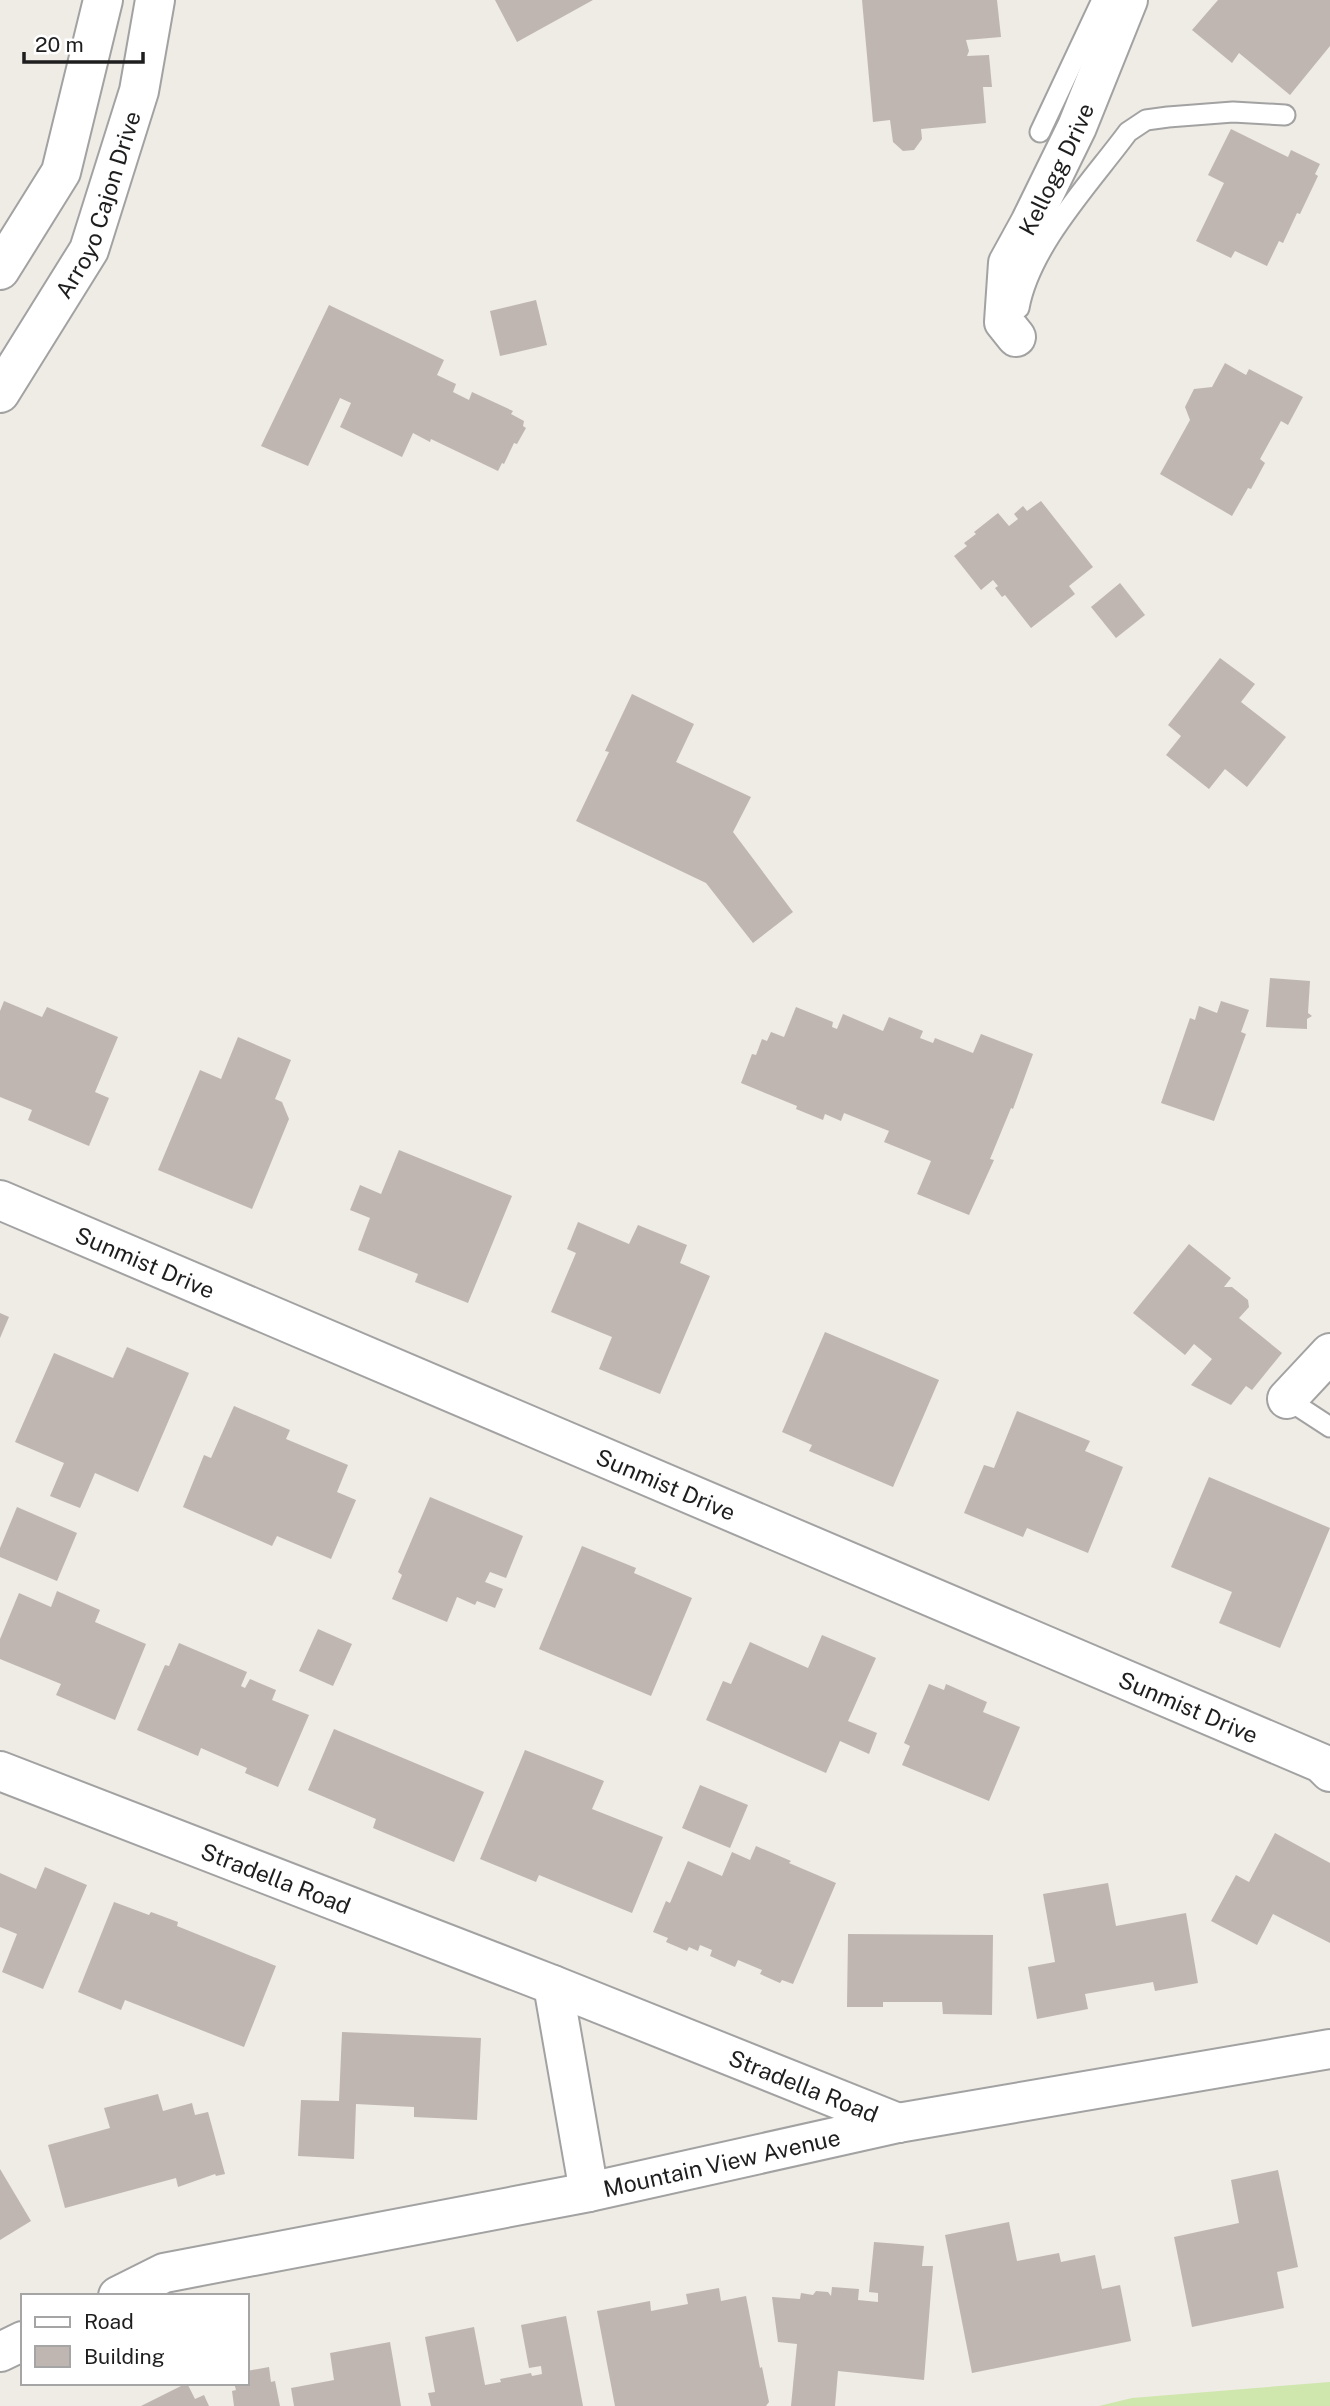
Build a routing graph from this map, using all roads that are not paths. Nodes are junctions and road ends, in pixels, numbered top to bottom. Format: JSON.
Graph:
{"nodes":[{"id":1,"x":103,"y":0,"type":"edge"},
{"id":2,"x":155,"y":0,"type":"edge"},
{"id":3,"x":1102,"y":0,"type":"edge"},
{"id":4,"x":1128,"y":0,"type":"edge"},
{"id":5,"x":1285,"y":115,"type":"dead end"},
{"id":6,"x":1040,"y":132,"type":"dead end"},
{"id":7,"x":0,"y":270,"type":"edge"},
{"id":8,"x":1016,"y":337,"type":"joint"},
{"id":9,"x":0,"y":393,"type":"edge"},
{"id":10,"x":0,"y":1200,"type":"edge"},
{"id":11,"x":1330,"y":1353,"type":"edge"},
{"id":12,"x":1287,"y":1399,"type":"joint"},
{"id":13,"x":1330,"y":1427,"type":"edge"},
{"id":14,"x":0,"y":1771,"type":"edge"},
{"id":15,"x":1330,"y":1772,"type":"edge"},
{"id":16,"x":553,"y":1985,"type":"junction"},
{"id":17,"x":1330,"y":2049,"type":"edge"},
{"id":18,"x":898,"y":2123,"type":"junction"},
{"id":19,"x":589,"y":2192,"type":"junction"},
{"id":20,"x":122,"y":2294,"type":"edge"},
{"id":21,"x":21,"y":2342,"type":"edge"},
{"id":22,"x":0,"y":2352,"type":"edge"}],
"edges":[{"from":1,"to":7,"type":"street","name":"Arroyo Cajon Drive"},
{"from":2,"to":9,"type":"street","name":"Arroyo Cajon Drive"},
{"from":3,"to":6,"type":"lane"},
{"from":4,"to":8,"type":"street","name":"Kellogg Drive"},
{"from":5,"to":8,"type":"lane"},
{"from":10,"to":15,"type":"street","name":"Sunmist Drive"},
{"from":11,"to":12,"type":"street"},
{"from":12,"to":13,"type":"lane"},
{"from":14,"to":16,"type":"street","name":"Stradella Road"},
{"from":16,"to":18,"type":"street","name":"Stradella Road"},
{"from":16,"to":19,"type":"street"},
{"from":17,"to":18,"type":"street","name":"Mountain View Avenue"},
{"from":18,"to":19,"type":"street","name":"Mountain View Avenue"},
{"from":19,"to":20,"type":"street","name":"Mountain View Avenue"},
{"from":21,"to":22,"type":"street"}]}
